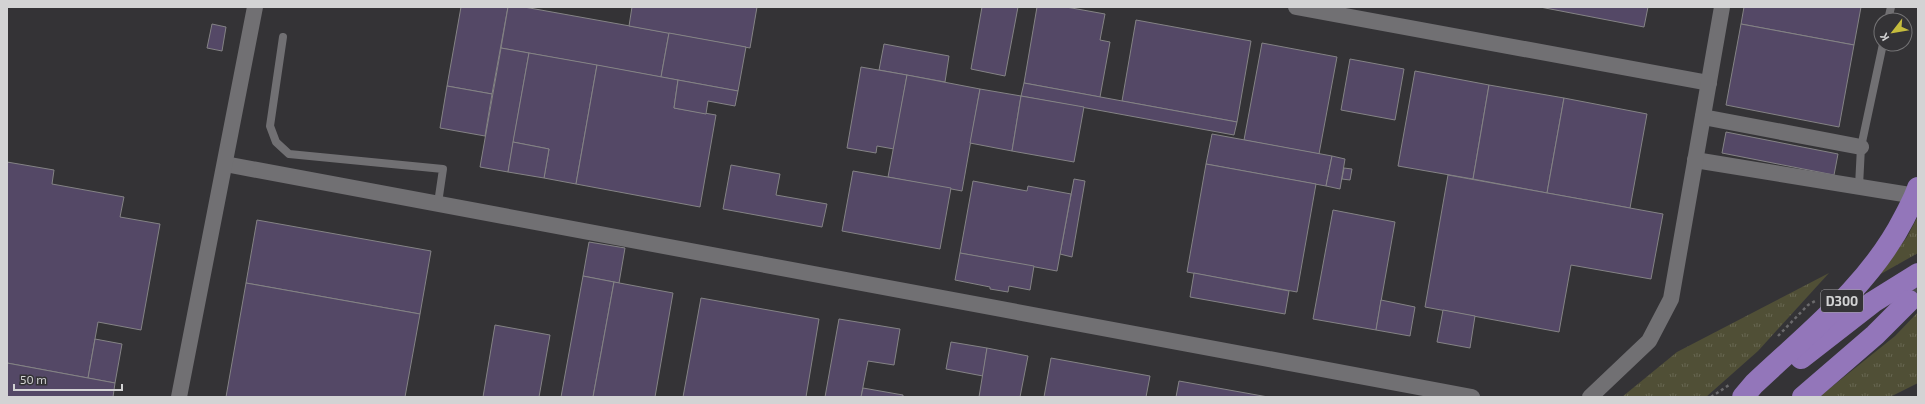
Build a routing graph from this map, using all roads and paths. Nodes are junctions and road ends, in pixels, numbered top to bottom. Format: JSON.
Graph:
{"nodes":[{"id":1,"x":255,"y":7,"type":"edge"},
{"id":2,"x":1296,"y":7,"type":"edge"},
{"id":3,"x":1722,"y":7,"type":"edge"},
{"id":4,"x":283,"y":37,"type":"dead end"},
{"id":5,"x":1881,"y":52,"type":"edge"},
{"id":6,"x":1709,"y":83,"type":"junction"},
{"id":7,"x":1703,"y":117,"type":"junction"},
{"id":8,"x":1861,"y":147,"type":"junction"},
{"id":9,"x":1695,"y":160,"type":"junction"},
{"id":10,"x":225,"y":164,"type":"junction"},
{"id":11,"x":1859,"y":186,"type":"junction"},
{"id":12,"x":1917,"y":192,"type":"edge"},
{"id":13,"x":438,"y":204,"type":"junction"},
{"id":14,"x":1918,"y":274,"type":"edge"},
{"id":15,"x":1909,"y":301,"type":"tunnel mouth"},
{"id":16,"x":179,"y":397,"type":"edge"},
{"id":17,"x":1472,"y":397,"type":"edge"},
{"id":18,"x":1590,"y":397,"type":"edge"},
{"id":19,"x":1743,"y":397,"type":"edge"},
{"id":20,"x":1752,"y":397,"type":"edge"},
{"id":21,"x":1802,"y":397,"type":"edge"}],
"edges":[{"from":1,"to":10,"type":"street"},
{"from":2,"to":6,"type":"street"},
{"from":3,"to":6,"type":"street"},
{"from":4,"to":13,"type":"lane"},
{"from":5,"to":8,"type":"lane"},
{"from":6,"to":7,"type":"street"},
{"from":7,"to":8,"type":"street"},
{"from":7,"to":9,"type":"street"},
{"from":8,"to":11,"type":"lane"},
{"from":9,"to":11,"type":"street"},
{"from":9,"to":18,"type":"street"},
{"from":10,"to":13,"type":"street"},
{"from":10,"to":16,"type":"street"},
{"from":11,"to":12,"type":"street"},
{"from":12,"to":19,"type":"highway","number":"D300"},
{"from":13,"to":17,"type":"street"},
{"from":14,"to":20,"type":"highway"},
{"from":15,"to":21,"type":"highway"}]}
